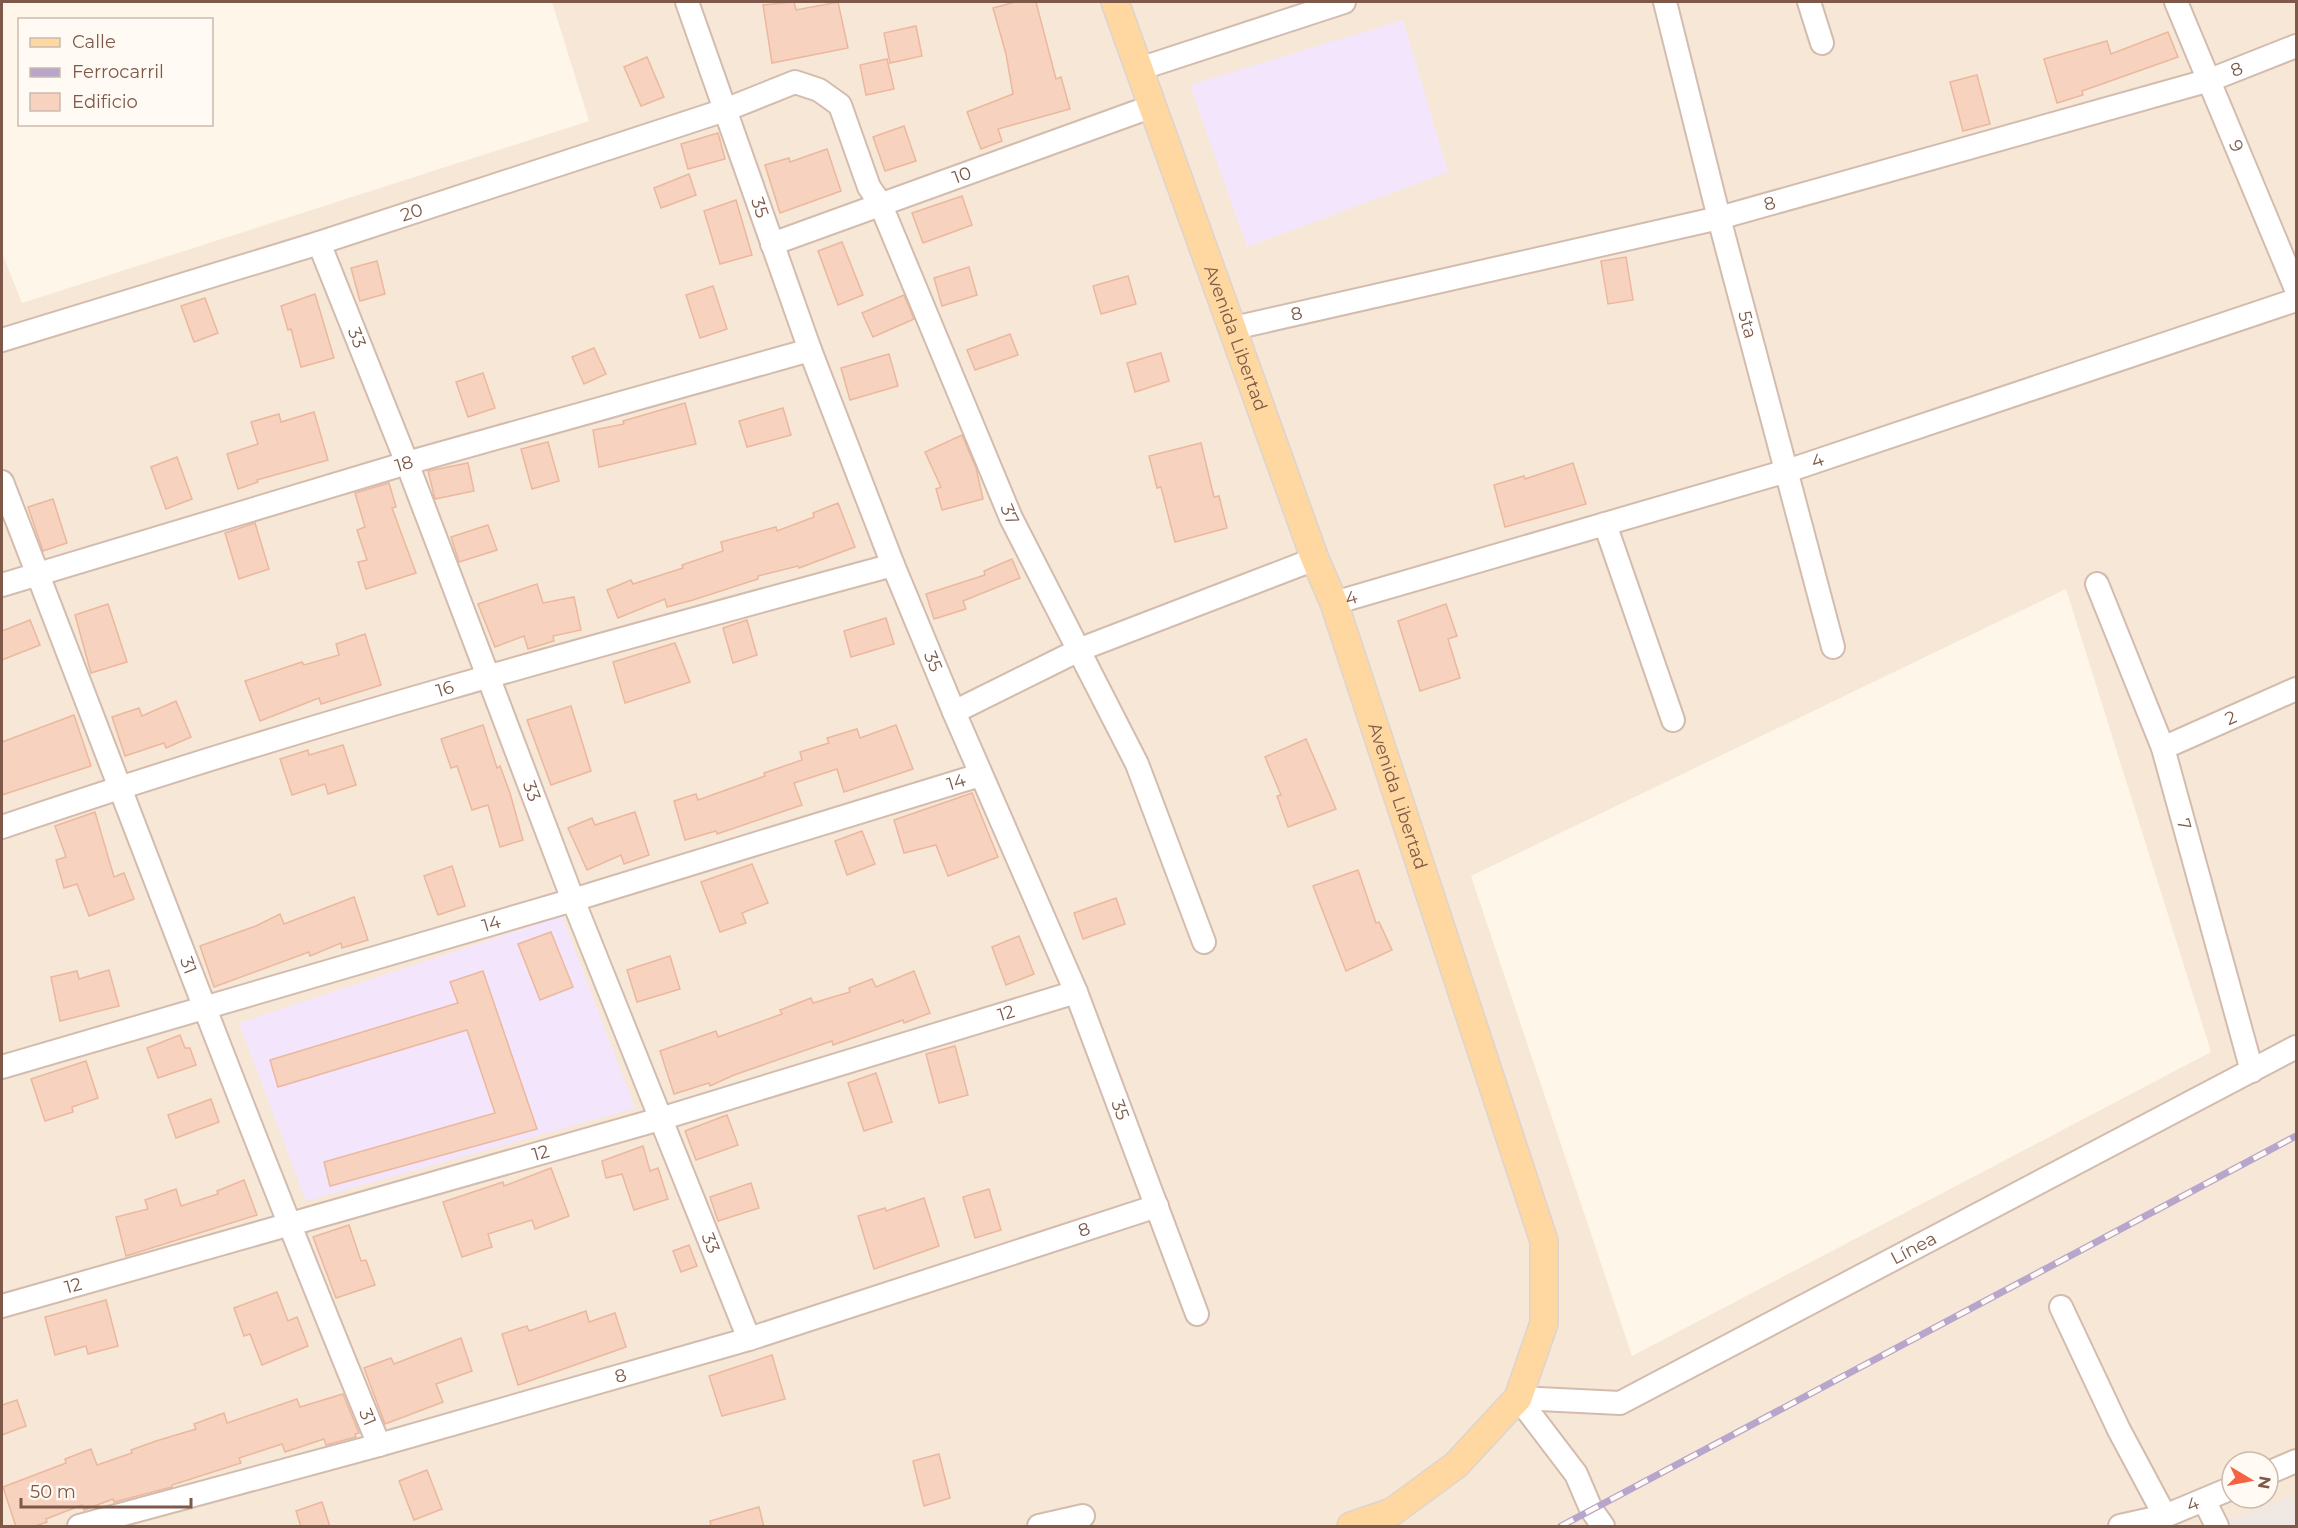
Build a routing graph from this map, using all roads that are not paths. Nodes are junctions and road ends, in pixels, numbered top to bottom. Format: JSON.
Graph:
{"nodes":[{"id":1,"x":687,"y":2,"type":"edge"},
{"id":2,"x":1115,"y":2,"type":"edge"},
{"id":3,"x":1344,"y":2,"type":"edge"},
{"id":4,"x":1665,"y":2,"type":"edge"},
{"id":5,"x":1809,"y":2,"type":"edge"},
{"id":6,"x":2176,"y":2,"type":"edge"},
{"id":7,"x":1822,"y":43,"type":"dead end"},
{"id":8,"x":2296,"y":46,"type":"edge"},
{"id":9,"x":1139,"y":69,"type":"junction"},
{"id":10,"x":2210,"y":80,"type":"junction"},
{"id":11,"x":819,"y":90,"type":"joint"},
{"id":12,"x":1153,"y":106,"type":"junction"},
{"id":13,"x":725,"y":110,"type":"junction"},
{"id":14,"x":880,"y":203,"type":"junction"},
{"id":15,"x":1719,"y":218,"type":"junction"},
{"id":16,"x":319,"y":243,"type":"junction"},
{"id":17,"x":772,"y":244,"type":"junction"},
{"id":18,"x":2296,"y":289,"type":"edge"},
{"id":19,"x":2296,"y":300,"type":"edge"},
{"id":20,"x":1234,"y":328,"type":"junction"},
{"id":21,"x":2,"y":340,"type":"edge"},
{"id":22,"x":810,"y":350,"type":"junction"},
{"id":23,"x":407,"y":464,"type":"junction"},
{"id":24,"x":1787,"y":471,"type":"junction"},
{"id":25,"x":2,"y":482,"type":"edge"},
{"id":26,"x":1605,"y":524,"type":"junction"},
{"id":27,"x":1316,"y":559,"type":"junction"},
{"id":28,"x":893,"y":565,"type":"junction"},
{"id":29,"x":38,"y":574,"type":"junction"},
{"id":30,"x":2097,"y":584,"type":"dead end"},
{"id":31,"x":2,"y":585,"type":"edge"},
{"id":32,"x":1334,"y":603,"type":"junction"},
{"id":33,"x":1833,"y":647,"type":"dead end"},
{"id":34,"x":1081,"y":649,"type":"junction"},
{"id":35,"x":488,"y":675,"type":"junction"},
{"id":36,"x":2296,"y":689,"type":"edge"},
{"id":37,"x":954,"y":712,"type":"junction"},
{"id":38,"x":1673,"y":720,"type":"dead end"},
{"id":39,"x":2163,"y":748,"type":"junction"},
{"id":40,"x":980,"y":775,"type":"junction"},
{"id":41,"x":121,"y":786,"type":"junction"},
{"id":42,"x":2,"y":827,"type":"edge"},
{"id":43,"x":573,"y":900,"type":"junction"},
{"id":44,"x":1204,"y":942,"type":"dead end"},
{"id":45,"x":1076,"y":992,"type":"junction"},
{"id":46,"x":206,"y":1007,"type":"junction"},
{"id":47,"x":2296,"y":1047,"type":"edge"},
{"id":48,"x":2,"y":1067,"type":"edge"},
{"id":49,"x":2252,"y":1071,"type":"junction"},
{"id":50,"x":660,"y":1119,"type":"junction"},
{"id":51,"x":1157,"y":1206,"type":"junction"},
{"id":52,"x":288,"y":1225,"type":"junction"},
{"id":53,"x":2,"y":1305,"type":"edge"},
{"id":54,"x":2061,"y":1307,"type":"dead end"},
{"id":55,"x":1197,"y":1314,"type":"dead end"},
{"id":56,"x":749,"y":1339,"type":"junction"},
{"id":57,"x":1518,"y":1398,"type":"junction"},
{"id":58,"x":379,"y":1445,"type":"junction"},
{"id":59,"x":2296,"y":1461,"type":"edge"},
{"id":60,"x":2280,"y":1468,"type":"edge"},
{"id":61,"x":2220,"y":1493,"type":"edge"},
{"id":62,"x":2204,"y":1500,"type":"junction"},
{"id":63,"x":1083,"y":1516,"type":"dead end"},
{"id":64,"x":2165,"y":1516,"type":"junction"},
{"id":65,"x":78,"y":1527,"type":"edge"},
{"id":66,"x":1039,"y":1527,"type":"edge"},
{"id":67,"x":1351,"y":1527,"type":"edge"},
{"id":68,"x":1603,"y":1527,"type":"edge"},
{"id":69,"x":2120,"y":1527,"type":"edge"},
{"id":70,"x":2217,"y":1527,"type":"edge"}],
"edges":[{"from":1,"to":13,"type":"street","name":"35"},
{"from":2,"to":9,"type":"main road","name":"Avenida Libertad"},
{"from":3,"to":9,"type":"street"},
{"from":4,"to":15,"type":"street","name":"5ta"},
{"from":5,"to":7,"type":"street"},
{"from":6,"to":10,"type":"street","name":"9"},
{"from":8,"to":10,"type":"street","name":"8"},
{"from":9,"to":12,"type":"main road","name":"Avenida Libertad"},
{"from":10,"to":15,"type":"street","name":"8"},
{"from":10,"to":18,"type":"street","name":"9"},
{"from":11,"to":13,"type":"street","name":"20"},
{"from":11,"to":14,"type":"street","name":"37"},
{"from":12,"to":14,"type":"street","name":"10"},
{"from":12,"to":20,"type":"main road","name":"Avenida Libertad"},
{"from":13,"to":16,"type":"street","name":"20"},
{"from":13,"to":17,"type":"street","name":"35"},
{"from":14,"to":17,"type":"street","name":"10"},
{"from":14,"to":34,"type":"street","name":"37"},
{"from":15,"to":20,"type":"street","name":"8"},
{"from":15,"to":24,"type":"street","name":"5ta"},
{"from":16,"to":21,"type":"street","name":"20"},
{"from":16,"to":23,"type":"street","name":"33"},
{"from":17,"to":22,"type":"street","name":"35"},
{"from":19,"to":24,"type":"street","name":"4"},
{"from":20,"to":27,"type":"main road","name":"Avenida Libertad"},
{"from":22,"to":23,"type":"street","name":"18"},
{"from":22,"to":28,"type":"street","name":"35"},
{"from":23,"to":29,"type":"street","name":"18"},
{"from":23,"to":35,"type":"street","name":"33"},
{"from":24,"to":26,"type":"street","name":"4"},
{"from":24,"to":33,"type":"street","name":"5ta"},
{"from":25,"to":29,"type":"street","name":"31"},
{"from":26,"to":32,"type":"street","name":"4"},
{"from":26,"to":38,"type":"street"},
{"from":27,"to":32,"type":"main road","name":"Avenida Libertad"},
{"from":27,"to":34,"type":"street"},
{"from":28,"to":35,"type":"street","name":"16"},
{"from":28,"to":37,"type":"street","name":"35"},
{"from":29,"to":31,"type":"street","name":"18"},
{"from":29,"to":41,"type":"street","name":"31"},
{"from":30,"to":39,"type":"street","name":"7"},
{"from":32,"to":57,"type":"main road","name":"Avenida Libertad"},
{"from":34,"to":37,"type":"street"},
{"from":34,"to":44,"type":"street","name":"37"},
{"from":35,"to":41,"type":"street","name":"16"},
{"from":35,"to":43,"type":"street","name":"33"},
{"from":36,"to":39,"type":"street","name":"2"},
{"from":37,"to":40,"type":"street","name":"35"},
{"from":39,"to":49,"type":"street","name":"7"},
{"from":40,"to":43,"type":"street","name":"14"},
{"from":40,"to":45,"type":"street","name":"35"},
{"from":41,"to":42,"type":"street","name":"16"},
{"from":41,"to":46,"type":"street","name":"31"},
{"from":43,"to":46,"type":"street","name":"14"},
{"from":43,"to":50,"type":"street","name":"33"},
{"from":45,"to":50,"type":"street","name":"12"},
{"from":45,"to":51,"type":"street","name":"35"},
{"from":46,"to":48,"type":"street","name":"14"},
{"from":46,"to":52,"type":"street","name":"31"},
{"from":47,"to":49,"type":"street","name":"Línea"},
{"from":49,"to":57,"type":"street","name":"Línea"},
{"from":50,"to":52,"type":"street","name":"12"},
{"from":50,"to":56,"type":"street","name":"33"},
{"from":51,"to":55,"type":"street","name":"35"},
{"from":51,"to":56,"type":"street","name":"8"},
{"from":52,"to":53,"type":"street","name":"12"},
{"from":52,"to":58,"type":"street","name":"31"},
{"from":54,"to":64,"type":"street"},
{"from":56,"to":58,"type":"street","name":"8"},
{"from":57,"to":67,"type":"main road","name":"Avenida Libertad"},
{"from":57,"to":68,"type":"street"},
{"from":58,"to":65,"type":"street","name":"8"},
{"from":59,"to":60,"type":"street"},
{"from":61,"to":62,"type":"street","name":"4"},
{"from":62,"to":64,"type":"street","name":"4"},
{"from":62,"to":70,"type":"street"},
{"from":63,"to":66,"type":"street"},
{"from":64,"to":69,"type":"street","name":"4"}]}
